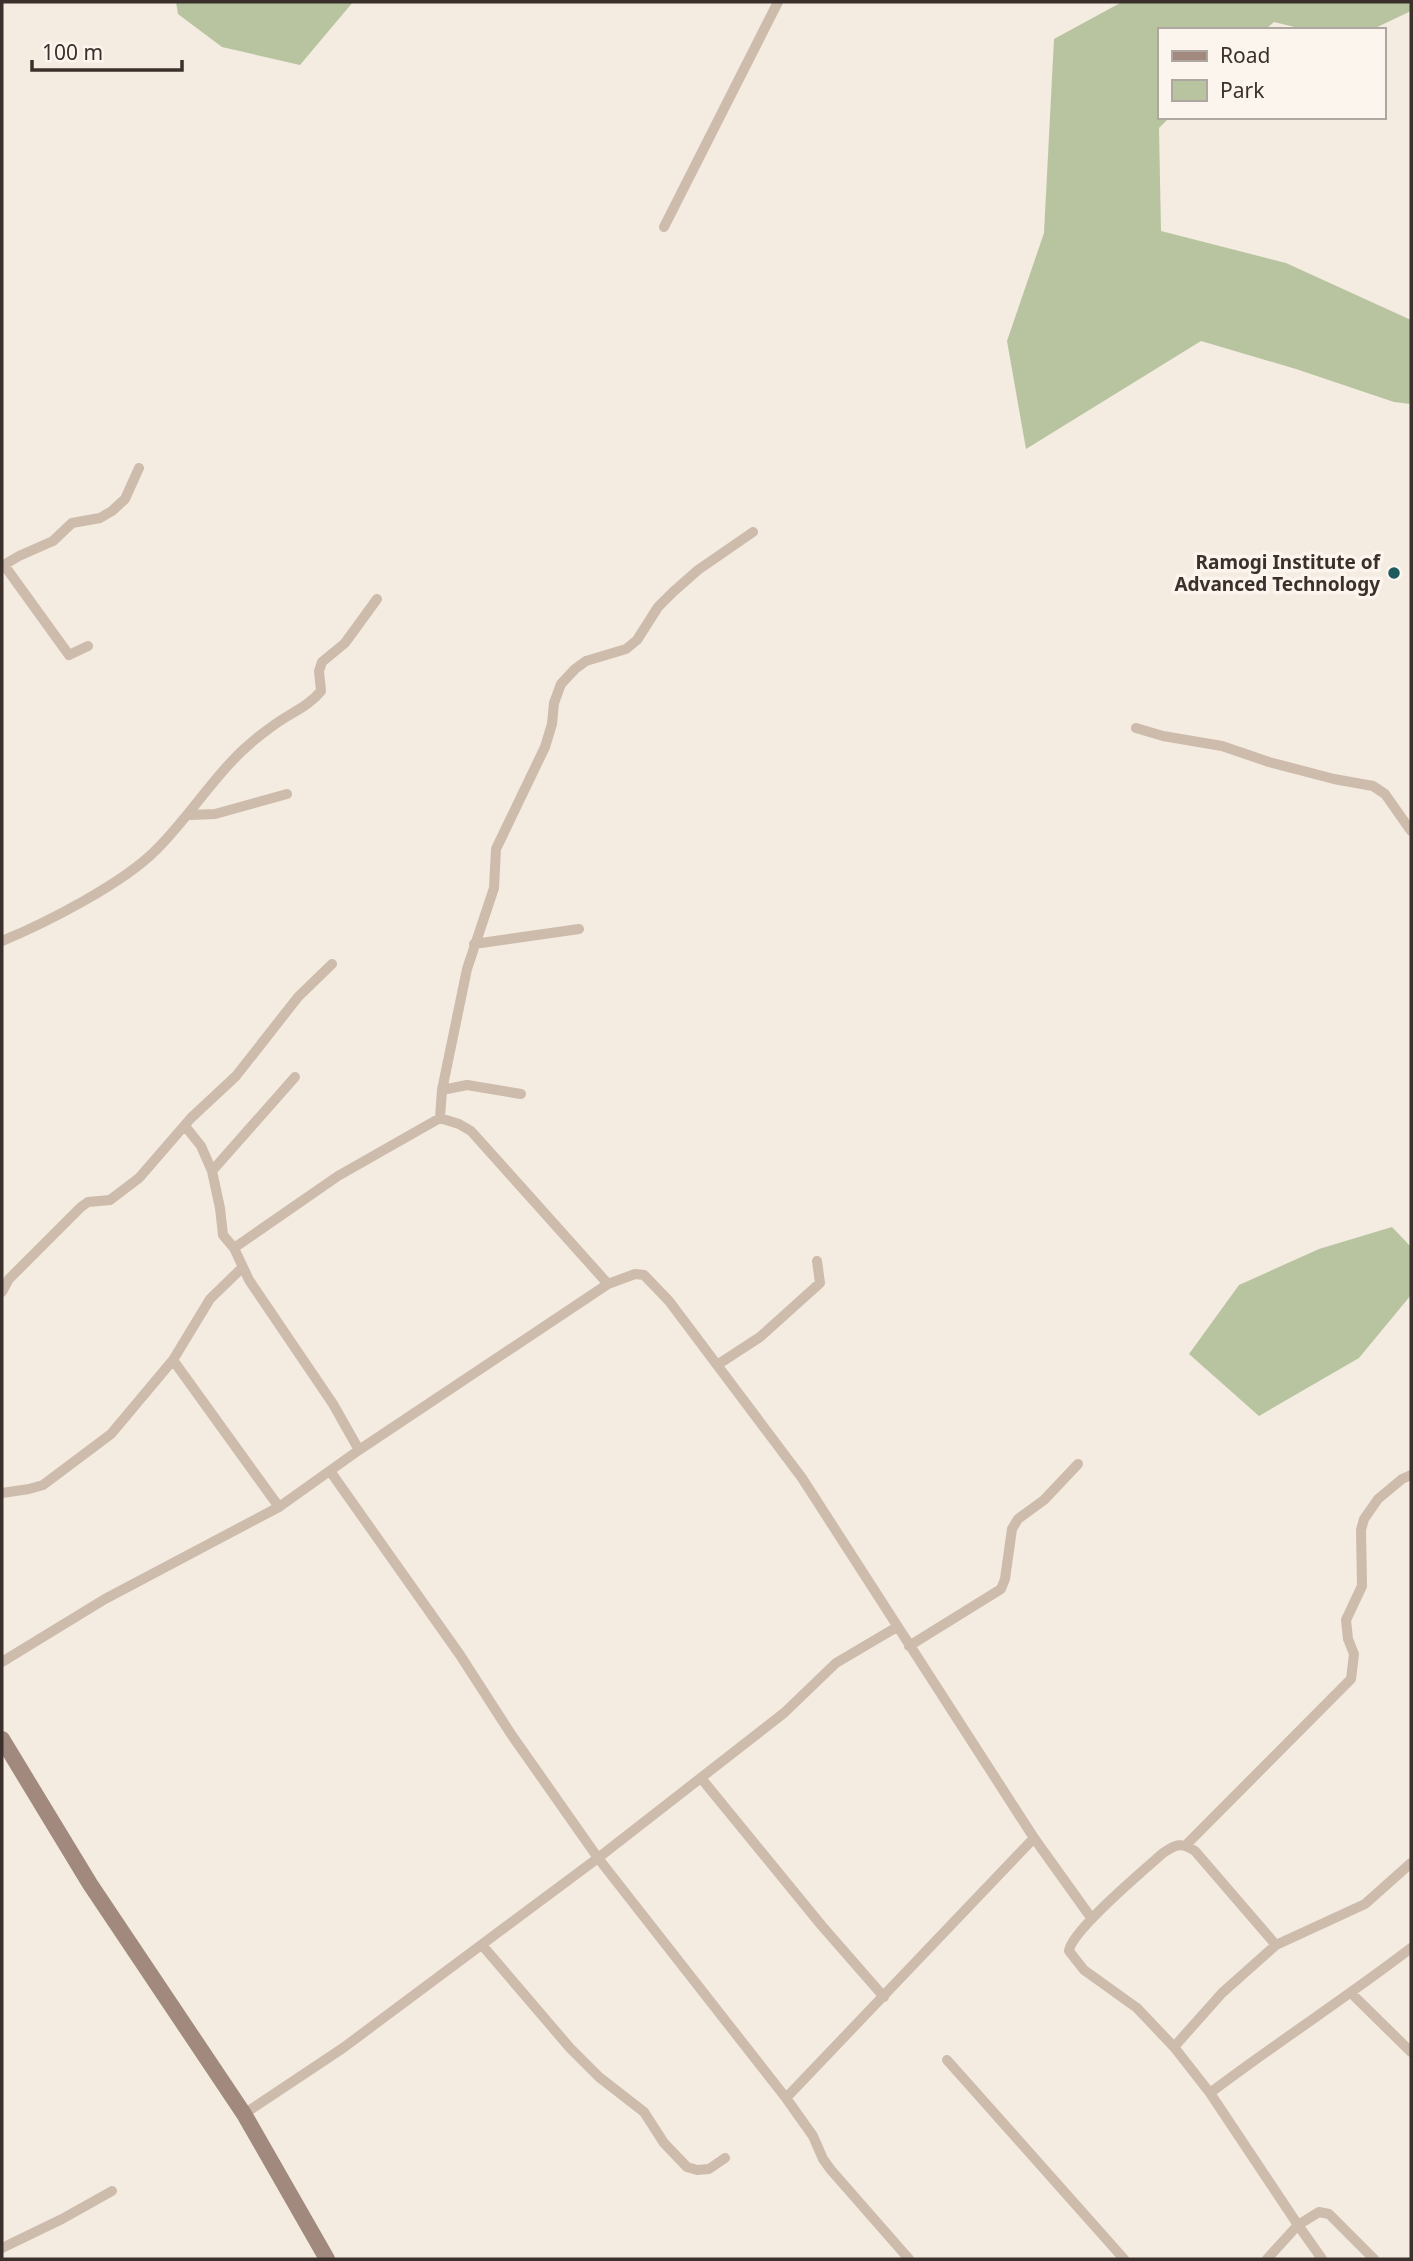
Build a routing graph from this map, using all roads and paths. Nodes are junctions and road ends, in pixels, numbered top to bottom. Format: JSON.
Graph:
{"nodes":[{"id":1,"x":778,"y":2,"type":"edge"},
{"id":2,"x":664,"y":227,"type":"dead end"},
{"id":3,"x":139,"y":468,"type":"dead end"},
{"id":4,"x":753,"y":532,"type":"dead end"},
{"id":5,"x":3,"y":566,"type":"edge"},
{"id":6,"x":377,"y":599,"type":"dead end"},
{"id":7,"x":89,"y":646,"type":"dead end"},
{"id":8,"x":1136,"y":728,"type":"dead end"},
{"id":9,"x":287,"y":794,"type":"dead end"},
{"id":10,"x":190,"y":815,"type":"junction"},
{"id":11,"x":1411,"y":831,"type":"edge"},
{"id":12,"x":579,"y":929,"type":"dead end"},
{"id":13,"x":2,"y":941,"type":"edge"},
{"id":14,"x":474,"y":944,"type":"junction"},
{"id":15,"x":332,"y":964,"type":"dead end"},
{"id":16,"x":295,"y":1077,"type":"dead end"},
{"id":17,"x":442,"y":1090,"type":"junction"},
{"id":18,"x":521,"y":1094,"type":"dead end"},
{"id":19,"x":440,"y":1118,"type":"junction"},
{"id":20,"x":185,"y":1126,"type":"junction"},
{"id":21,"x":212,"y":1171,"type":"junction"},
{"id":22,"x":233,"y":1248,"type":"junction"},
{"id":23,"x":817,"y":1261,"type":"dead end"},
{"id":24,"x":243,"y":1267,"type":"junction"},
{"id":25,"x":608,"y":1284,"type":"junction"},
{"id":26,"x":2,"y":1292,"type":"edge"},
{"id":27,"x":173,"y":1360,"type":"junction"},
{"id":28,"x":717,"y":1365,"type":"junction"},
{"id":29,"x":359,"y":1450,"type":"junction"},
{"id":30,"x":1079,"y":1464,"type":"dead end"},
{"id":31,"x":330,"y":1471,"type":"junction"},
{"id":32,"x":1411,"y":1475,"type":"edge"},
{"id":33,"x":2,"y":1493,"type":"edge"},
{"id":34,"x":279,"y":1507,"type":"junction"},
{"id":35,"x":897,"y":1626,"type":"junction"},
{"id":36,"x":909,"y":1646,"type":"junction"},
{"id":37,"x":2,"y":1662,"type":"edge"},
{"id":38,"x":2,"y":1739,"type":"edge"},
{"id":39,"x":701,"y":1777,"type":"junction"},
{"id":40,"x":1034,"y":1838,"type":"junction"},
{"id":41,"x":1186,"y":1845,"type":"junction"},
{"id":42,"x":598,"y":1858,"type":"junction"},
{"id":43,"x":1411,"y":1863,"type":"edge"},
{"id":44,"x":1092,"y":1919,"type":"junction"},
{"id":45,"x":482,"y":1944,"type":"junction"},
{"id":46,"x":1276,"y":1945,"type":"junction"},
{"id":47,"x":1411,"y":1948,"type":"edge"},
{"id":48,"x":1352,"y":1994,"type":"junction"},
{"id":49,"x":884,"y":1997,"type":"junction"},
{"id":50,"x":1174,"y":2047,"type":"junction"},
{"id":51,"x":1411,"y":2052,"type":"edge"},
{"id":52,"x":947,"y":2060,"type":"dead end"},
{"id":53,"x":1210,"y":2093,"type":"junction"},
{"id":54,"x":786,"y":2098,"type":"junction"},
{"id":55,"x":244,"y":2114,"type":"junction"},
{"id":56,"x":725,"y":2158,"type":"dead end"},
{"id":57,"x":112,"y":2191,"type":"dead end"},
{"id":58,"x":1298,"y":2225,"type":"junction"},
{"id":59,"x":2,"y":2248,"type":"edge"},
{"id":60,"x":327,"y":2259,"type":"edge"},
{"id":61,"x":909,"y":2259,"type":"edge"},
{"id":62,"x":1124,"y":2259,"type":"edge"},
{"id":63,"x":1267,"y":2259,"type":"edge"},
{"id":64,"x":1322,"y":2259,"type":"edge"},
{"id":65,"x":1374,"y":2259,"type":"edge"}],
"edges":[{"from":1,"to":2,"type":"street"},
{"from":3,"to":5,"type":"street"},
{"from":4,"to":14,"type":"street"},
{"from":5,"to":7,"type":"street"},
{"from":6,"to":10,"type":"street"},
{"from":8,"to":11,"type":"street"},
{"from":9,"to":10,"type":"street"},
{"from":10,"to":13,"type":"street"},
{"from":12,"to":14,"type":"street"},
{"from":14,"to":17,"type":"street"},
{"from":15,"to":20,"type":"street"},
{"from":16,"to":21,"type":"street"},
{"from":17,"to":18,"type":"street"},
{"from":17,"to":19,"type":"street"},
{"from":19,"to":22,"type":"street"},
{"from":19,"to":25,"type":"street"},
{"from":20,"to":21,"type":"street"},
{"from":20,"to":26,"type":"street"},
{"from":21,"to":22,"type":"street"},
{"from":22,"to":24,"type":"street"},
{"from":23,"to":28,"type":"street"},
{"from":24,"to":27,"type":"street"},
{"from":24,"to":29,"type":"street"},
{"from":25,"to":28,"type":"street"},
{"from":25,"to":29,"type":"street"},
{"from":27,"to":33,"type":"street"},
{"from":27,"to":34,"type":"street"},
{"from":28,"to":35,"type":"street"},
{"from":29,"to":31,"type":"street"},
{"from":30,"to":36,"type":"street"},
{"from":31,"to":34,"type":"street"},
{"from":31,"to":42,"type":"street"},
{"from":32,"to":41,"type":"street"},
{"from":34,"to":37,"type":"street"},
{"from":35,"to":36,"type":"street"},
{"from":35,"to":39,"type":"street"},
{"from":36,"to":40,"type":"street"},
{"from":38,"to":55,"type":"main road"},
{"from":39,"to":42,"type":"street"},
{"from":39,"to":49,"type":"street"},
{"from":40,"to":44,"type":"street"},
{"from":40,"to":49,"type":"street"},
{"from":41,"to":44,"type":"street"},
{"from":41,"to":46,"type":"street"},
{"from":42,"to":45,"type":"street"},
{"from":42,"to":54,"type":"street"},
{"from":43,"to":46,"type":"street"},
{"from":44,"to":50,"type":"street"},
{"from":45,"to":55,"type":"street"},
{"from":45,"to":56,"type":"street"},
{"from":46,"to":50,"type":"street"},
{"from":47,"to":48,"type":"street"},
{"from":48,"to":51,"type":"street"},
{"from":48,"to":53,"type":"street"},
{"from":49,"to":54,"type":"street"},
{"from":50,"to":53,"type":"street"},
{"from":52,"to":62,"type":"street"},
{"from":53,"to":58,"type":"street"},
{"from":54,"to":61,"type":"street"},
{"from":55,"to":60,"type":"main road"},
{"from":57,"to":59,"type":"street"},
{"from":58,"to":63,"type":"street"},
{"from":58,"to":64,"type":"street"},
{"from":58,"to":65,"type":"street"}]}
